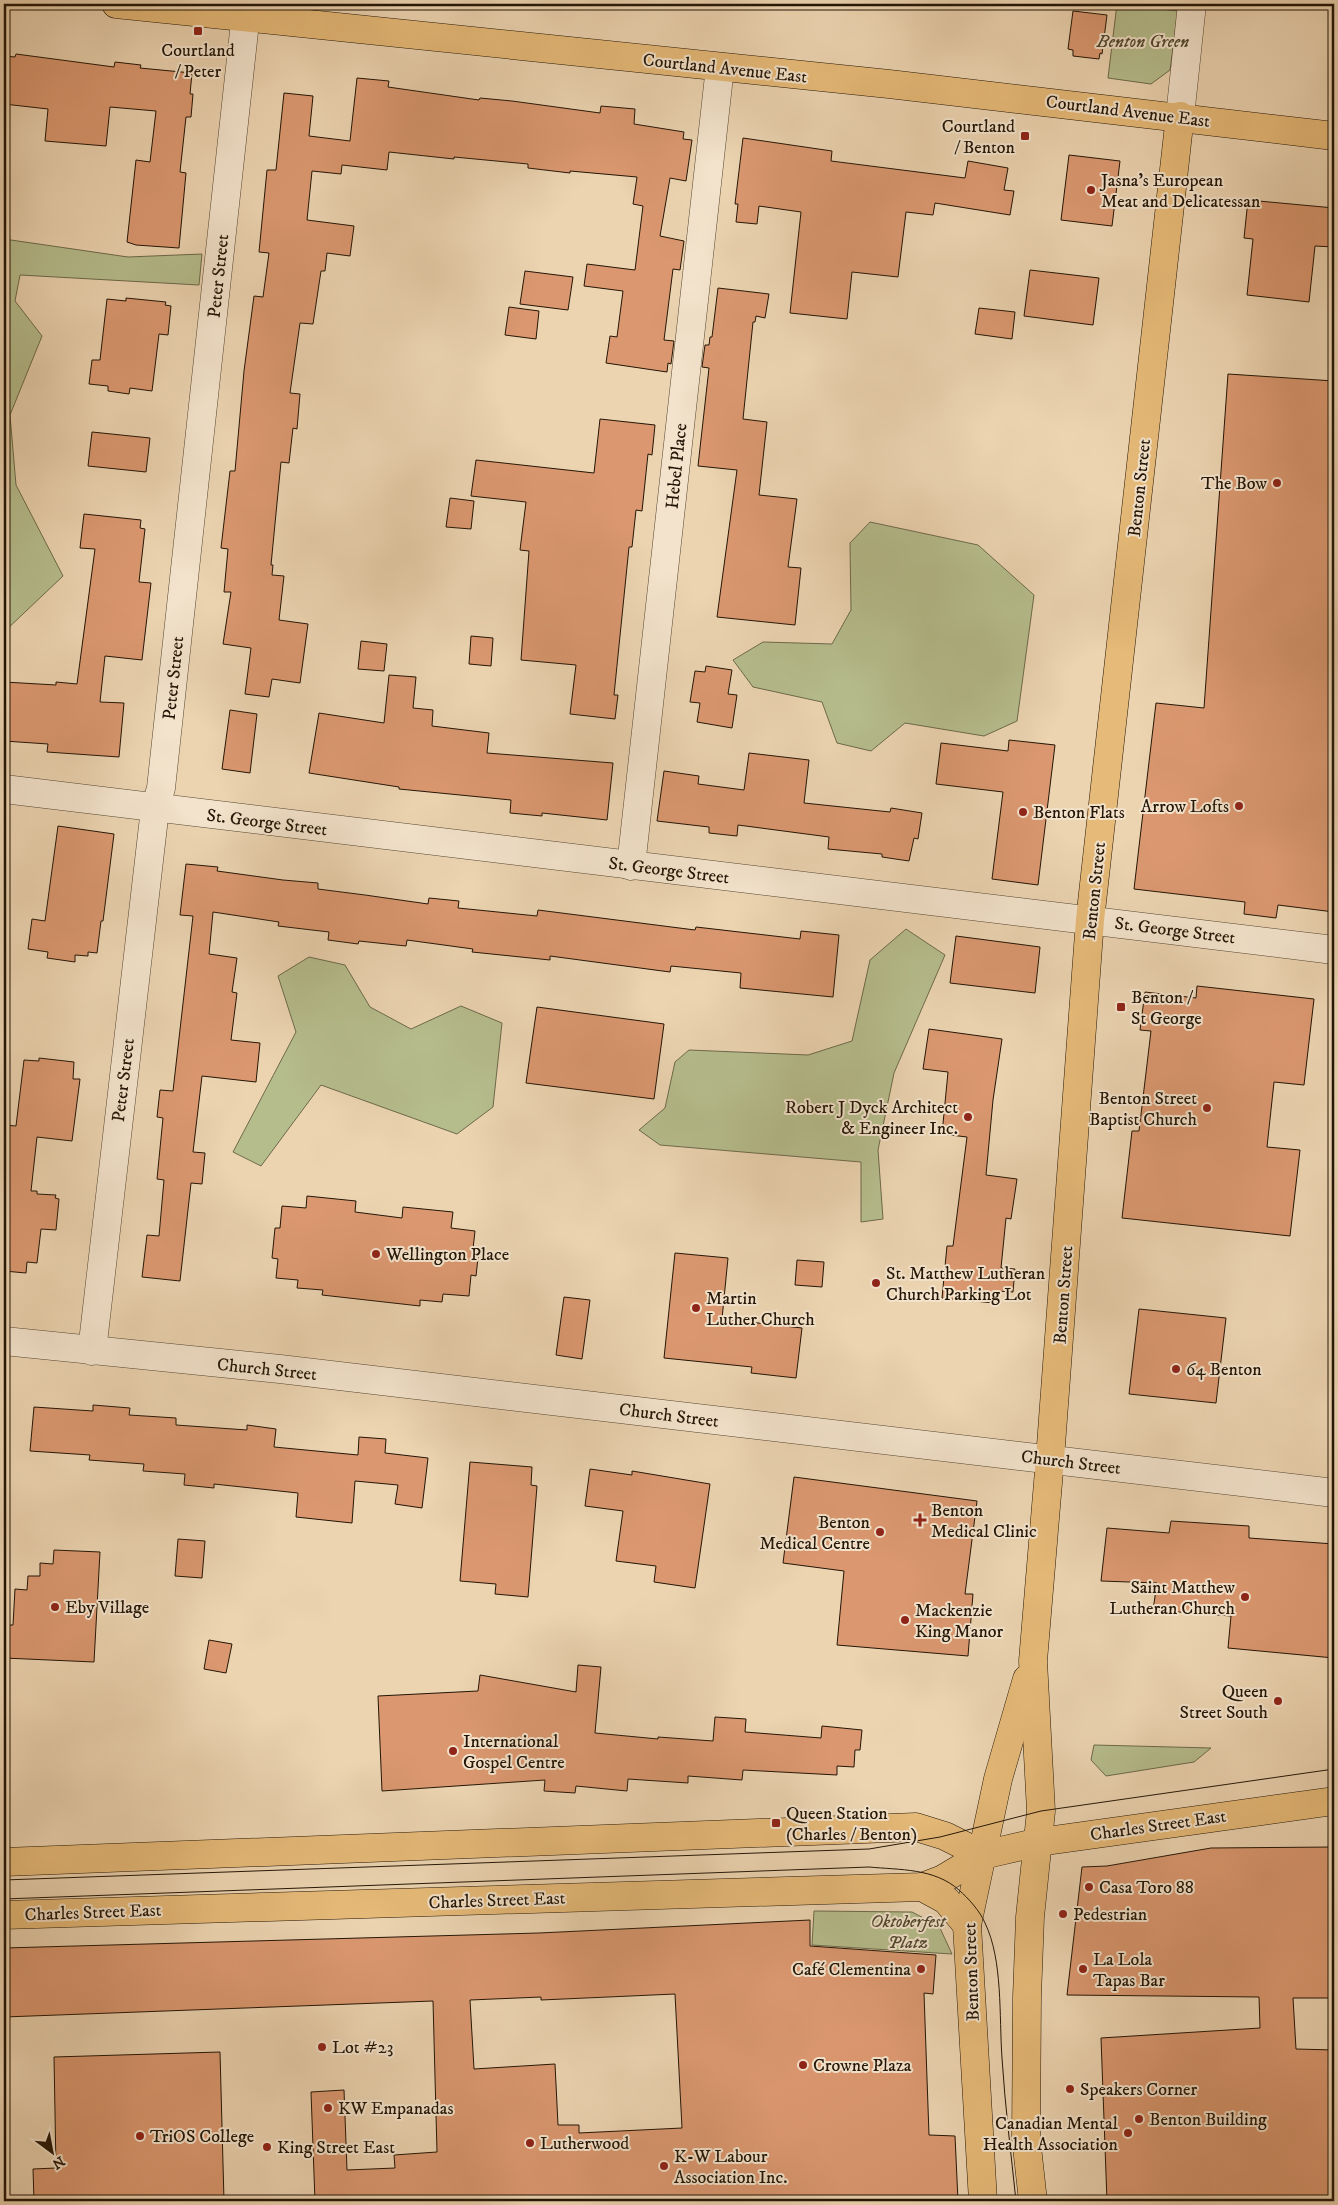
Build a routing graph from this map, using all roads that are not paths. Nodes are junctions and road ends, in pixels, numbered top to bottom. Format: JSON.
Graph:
{"nodes":[{"id":1,"x":116,"y":4,"type":"edge"},
{"id":2,"x":1192,"y":4,"type":"edge"},
{"id":3,"x":246,"y":11,"type":"edge"},
{"id":4,"x":720,"y":67,"type":"junction"},
{"id":5,"x":1180,"y":116,"type":"junction"},
{"id":6,"x":1334,"y":136,"type":"edge"},
{"id":7,"x":4,"y":789,"type":"edge"},
{"id":8,"x":155,"y":809,"type":"junction"},
{"id":9,"x":631,"y":866,"type":"junction"},
{"id":10,"x":1090,"y":920,"type":"junction"},
{"id":11,"x":1334,"y":950,"type":"edge"},
{"id":12,"x":4,"y":1341,"type":"edge"},
{"id":13,"x":92,"y":1351,"type":"junction"},
{"id":14,"x":1050,"y":1459,"type":"junction"},
{"id":15,"x":1334,"y":1493,"type":"edge"},
{"id":16,"x":1032,"y":1661,"type":"junction"},
{"id":17,"x":1334,"y":1802,"type":"edge"},
{"id":18,"x":1039,"y":1842,"type":"junction"},
{"id":19,"x":983,"y":1855,"type":"junction"},
{"id":20,"x":4,"y":1862,"type":"edge"},
{"id":21,"x":922,"y":1887,"type":"junction"},
{"id":22,"x":4,"y":1915,"type":"edge"},
{"id":23,"x":967,"y":1925,"type":"junction"},
{"id":24,"x":983,"y":2201,"type":"edge"},
{"id":25,"x":1033,"y":2201,"type":"edge"}],
"edges":[{"from":1,"to":3,"type":"main road","name":"Courtland Avenue East"},
{"from":2,"to":5,"type":"street","name":"Benton Street"},
{"from":3,"to":4,"type":"main road","name":"Courtland Avenue East"},
{"from":3,"to":8,"type":"street","name":"Peter Street"},
{"from":4,"to":5,"type":"main road","name":"Courtland Avenue East"},
{"from":4,"to":9,"type":"street","name":"Hebel Place"},
{"from":5,"to":6,"type":"main road","name":"Courtland Avenue East"},
{"from":5,"to":10,"type":"main road","name":"Benton Street"},
{"from":7,"to":8,"type":"street","name":"St. George Street"},
{"from":8,"to":9,"type":"street","name":"St. George Street"},
{"from":8,"to":13,"type":"street","name":"Peter Street"},
{"from":9,"to":10,"type":"street","name":"St. George Street"},
{"from":10,"to":11,"type":"street","name":"St. George Street"},
{"from":10,"to":14,"type":"main road","name":"Benton Street"},
{"from":12,"to":13,"type":"street","name":"Church Street"},
{"from":13,"to":14,"type":"street","name":"Church Street"},
{"from":14,"to":15,"type":"street","name":"Church Street"},
{"from":14,"to":16,"type":"main road","name":"Benton Street"},
{"from":16,"to":18,"type":"main road","name":"Benton Street"},
{"from":16,"to":19,"type":"main road","name":"Benton Street"},
{"from":17,"to":18,"type":"main road","name":"Charles Street East"},
{"from":18,"to":19,"type":"main road","name":"Charles Street East"},
{"from":18,"to":25,"type":"main road","name":"Benton Street"},
{"from":19,"to":20,"type":"main road"},
{"from":19,"to":21,"type":"main road","name":"Charles Street East"},
{"from":19,"to":23,"type":"main road","name":"Benton Street"},
{"from":21,"to":22,"type":"main road","name":"Charles Street East"},
{"from":21,"to":23,"type":"main road"},
{"from":23,"to":24,"type":"main road","name":"Benton Street"}]}
